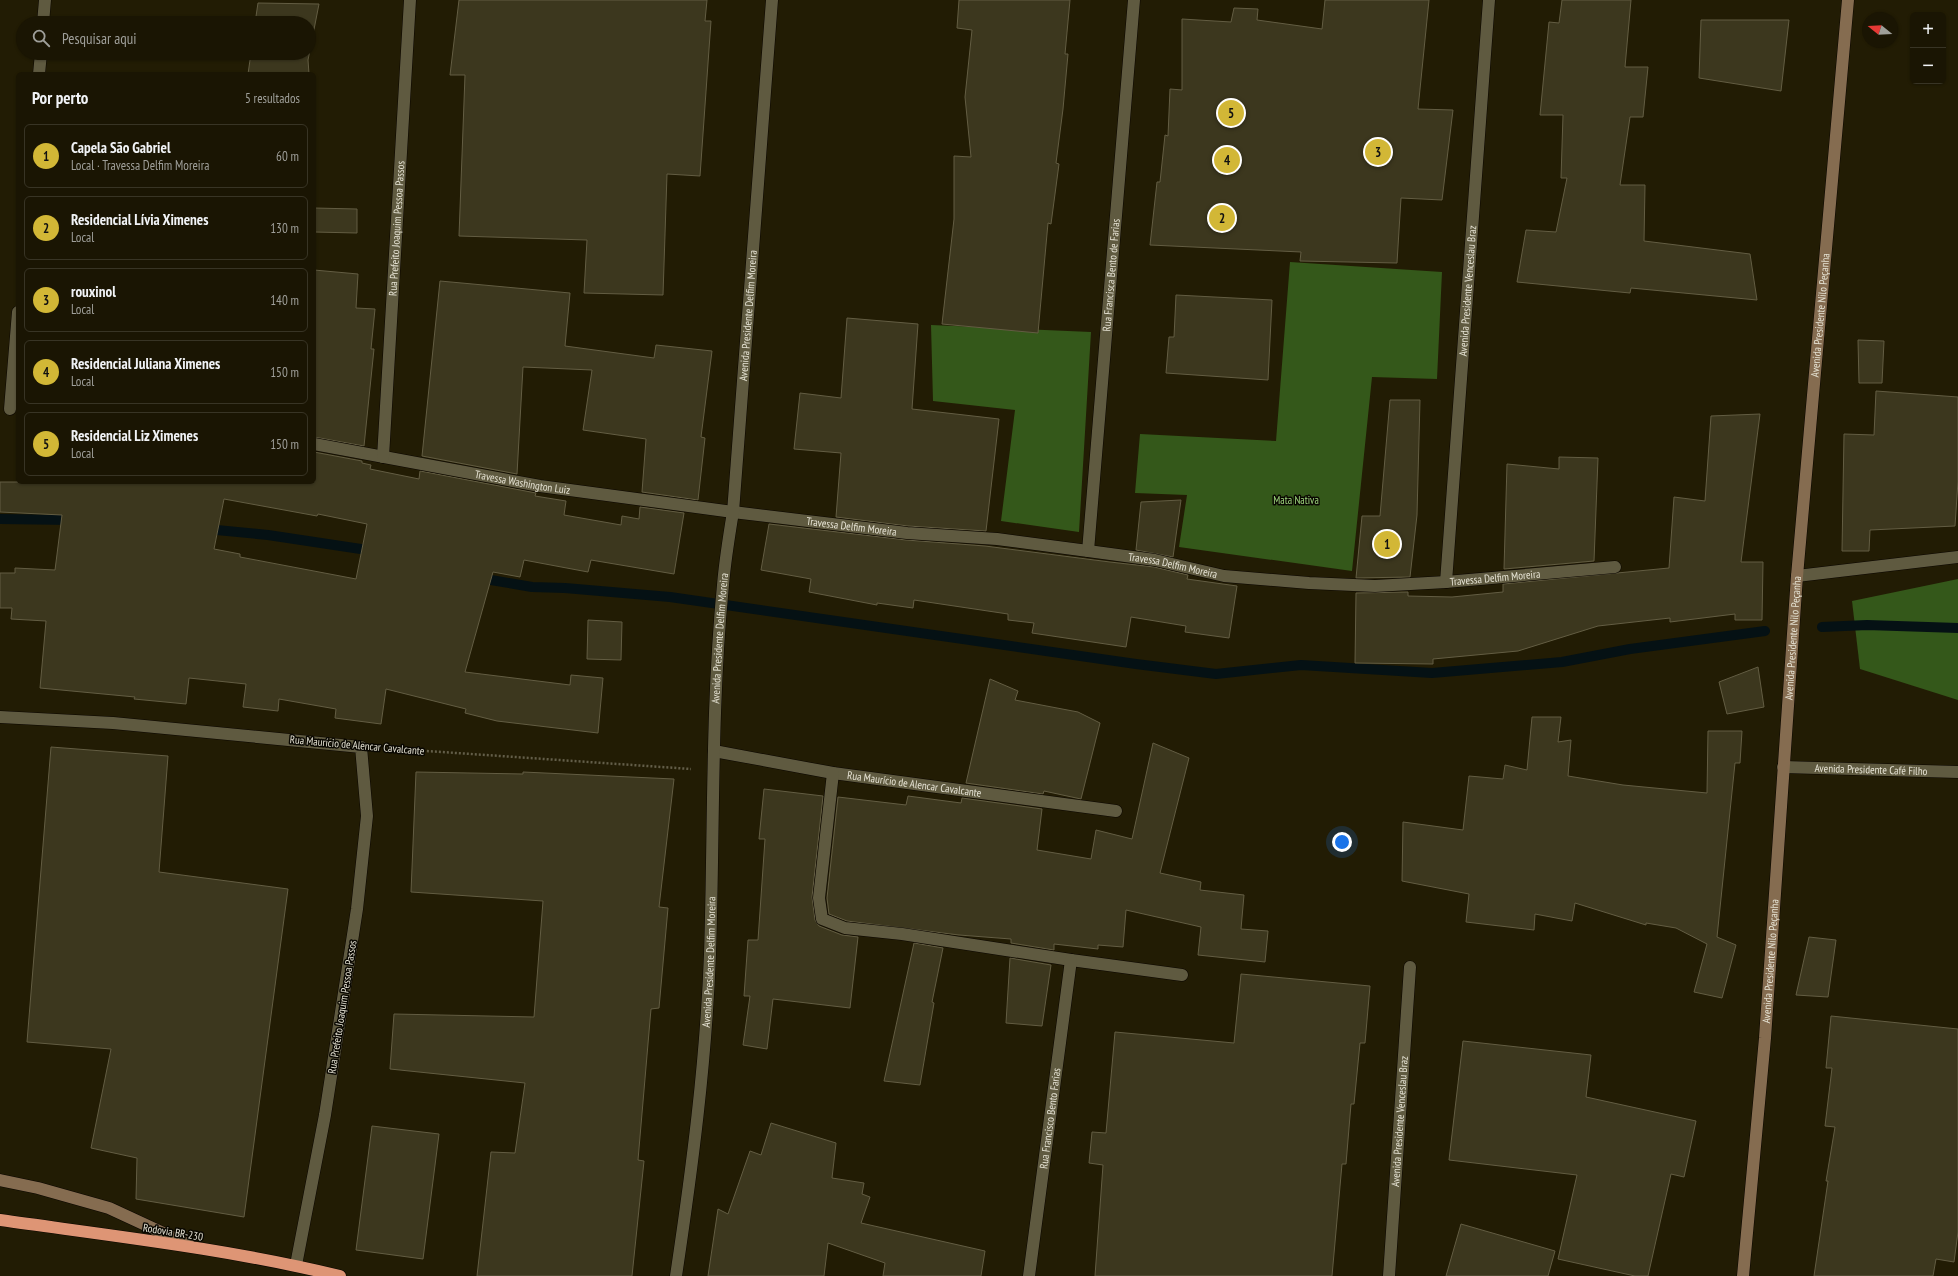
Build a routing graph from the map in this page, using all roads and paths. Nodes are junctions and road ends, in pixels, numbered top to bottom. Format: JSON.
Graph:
{"nodes":[{"id":1,"x":45,"y":0,"type":"edge"},
{"id":2,"x":410,"y":0,"type":"edge"},
{"id":3,"x":772,"y":0,"type":"edge"},
{"id":4,"x":1134,"y":0,"type":"edge"},
{"id":5,"x":1489,"y":0,"type":"edge"},
{"id":6,"x":1848,"y":0,"type":"edge"},
{"id":7,"x":44,"y":16,"type":"edge"},
{"id":8,"x":40,"y":60,"type":"edge"},
{"id":9,"x":39,"y":72,"type":"edge"},
{"id":10,"x":16,"y":333,"type":"edge"},
{"id":11,"x":9,"y":408,"type":"edge"},
{"id":12,"x":316,"y":444,"type":"edge"},
{"id":13,"x":383,"y":458,"type":"junction"},
{"id":14,"x":733,"y":512,"type":"junction"},
{"id":15,"x":1088,"y":551,"type":"junction"},
{"id":16,"x":1958,"y":557,"type":"edge"},
{"id":17,"x":1615,"y":567,"type":"dead end"},
{"id":18,"x":1797,"y":576,"type":"junction"},
{"id":19,"x":1446,"y":582,"type":"junction"},
{"id":20,"x":0,"y":717,"type":"edge"},
{"id":21,"x":361,"y":747,"type":"junction"},
{"id":22,"x":714,"y":751,"type":"junction"},
{"id":23,"x":1783,"y":767,"type":"junction"},
{"id":24,"x":714,"y":770,"type":"junction"},
{"id":25,"x":1958,"y":772,"type":"edge"},
{"id":26,"x":833,"y":773,"type":"junction"},
{"id":27,"x":1116,"y":811,"type":"dead end"},
{"id":28,"x":1071,"y":960,"type":"junction"},
{"id":29,"x":1410,"y":968,"type":"dead end"},
{"id":30,"x":1182,"y":975,"type":"dead end"},
{"id":31,"x":0,"y":1180,"type":"edge"},
{"id":32,"x":0,"y":1220,"type":"edge"},
{"id":33,"x":198,"y":1249,"type":"junction"},
{"id":34,"x":296,"y":1265,"type":"junction"},
{"id":35,"x":340,"y":1276,"type":"edge"},
{"id":36,"x":676,"y":1276,"type":"edge"},
{"id":37,"x":1029,"y":1276,"type":"edge"},
{"id":38,"x":1389,"y":1276,"type":"edge"},
{"id":39,"x":1743,"y":1276,"type":"edge"}],
"edges":[{"from":1,"to":7,"type":"street"},
{"from":2,"to":13,"type":"street","name":"Rua Prefeito Joaquim Pessoa Passos"},
{"from":3,"to":14,"type":"street","name":"Avenida Presidente Delfim Moreira"},
{"from":4,"to":15,"type":"street","name":"Rua Francisca Bento de Farias"},
{"from":5,"to":19,"type":"street","name":"Avenida Presidente Venceslau Braz"},
{"from":6,"to":18,"type":"main road","name":"Avenida Presidente Nilo Peçanha"},
{"from":8,"to":9,"type":"street"},
{"from":10,"to":11,"type":"street"},
{"from":12,"to":13,"type":"street","name":"Travessa Washington Luiz"},
{"from":13,"to":14,"type":"street","name":"Travessa Washington Luiz"},
{"from":14,"to":15,"type":"street","name":"Travessa Delfim Moreira"},
{"from":14,"to":22,"type":"street","name":"Avenida Presidente Delfim Moreira"},
{"from":15,"to":19,"type":"street","name":"Travessa Delfim Moreira"},
{"from":16,"to":18,"type":"street"},
{"from":17,"to":19,"type":"street","name":"Travessa Delfim Moreira"},
{"from":18,"to":23,"type":"main road","name":"Avenida Presidente Nilo Peçanha"},
{"from":20,"to":21,"type":"street","name":"Rua Maurício de Alencar Cavalcante"},
{"from":21,"to":24,"type":"path","name":"Rua Maurício de Alencar Cavalcante"},
{"from":21,"to":34,"type":"street","name":"Rua Prefeito Joaquim Pessoa Passos"},
{"from":22,"to":24,"type":"street","name":"Avenida Presidente Delfim Moreira"},
{"from":22,"to":26,"type":"street","name":"Rua Maurício de Alencar Cavalcante"},
{"from":23,"to":25,"type":"street","name":"Avenida Presidente Café Filho"},
{"from":23,"to":39,"type":"main road","name":"Avenida Presidente Nilo Peçanha"},
{"from":24,"to":36,"type":"street","name":"Avenida Presidente Delfim Moreira"},
{"from":26,"to":27,"type":"street","name":"Rua Maurício de Alencar Cavalcante"},
{"from":26,"to":28,"type":"street"},
{"from":28,"to":30,"type":"street"},
{"from":28,"to":37,"type":"street","name":"Rua Francisco Bento Farias"},
{"from":29,"to":38,"type":"street","name":"Avenida Presidente Venceslau Braz"},
{"from":31,"to":33,"type":"main road"},
{"from":32,"to":33,"type":"highway","name":"Rodovia BR-230"},
{"from":33,"to":34,"type":"highway","name":"Rodovia BR-230"},
{"from":34,"to":35,"type":"highway","name":"Rodovia BR-230"}]}
